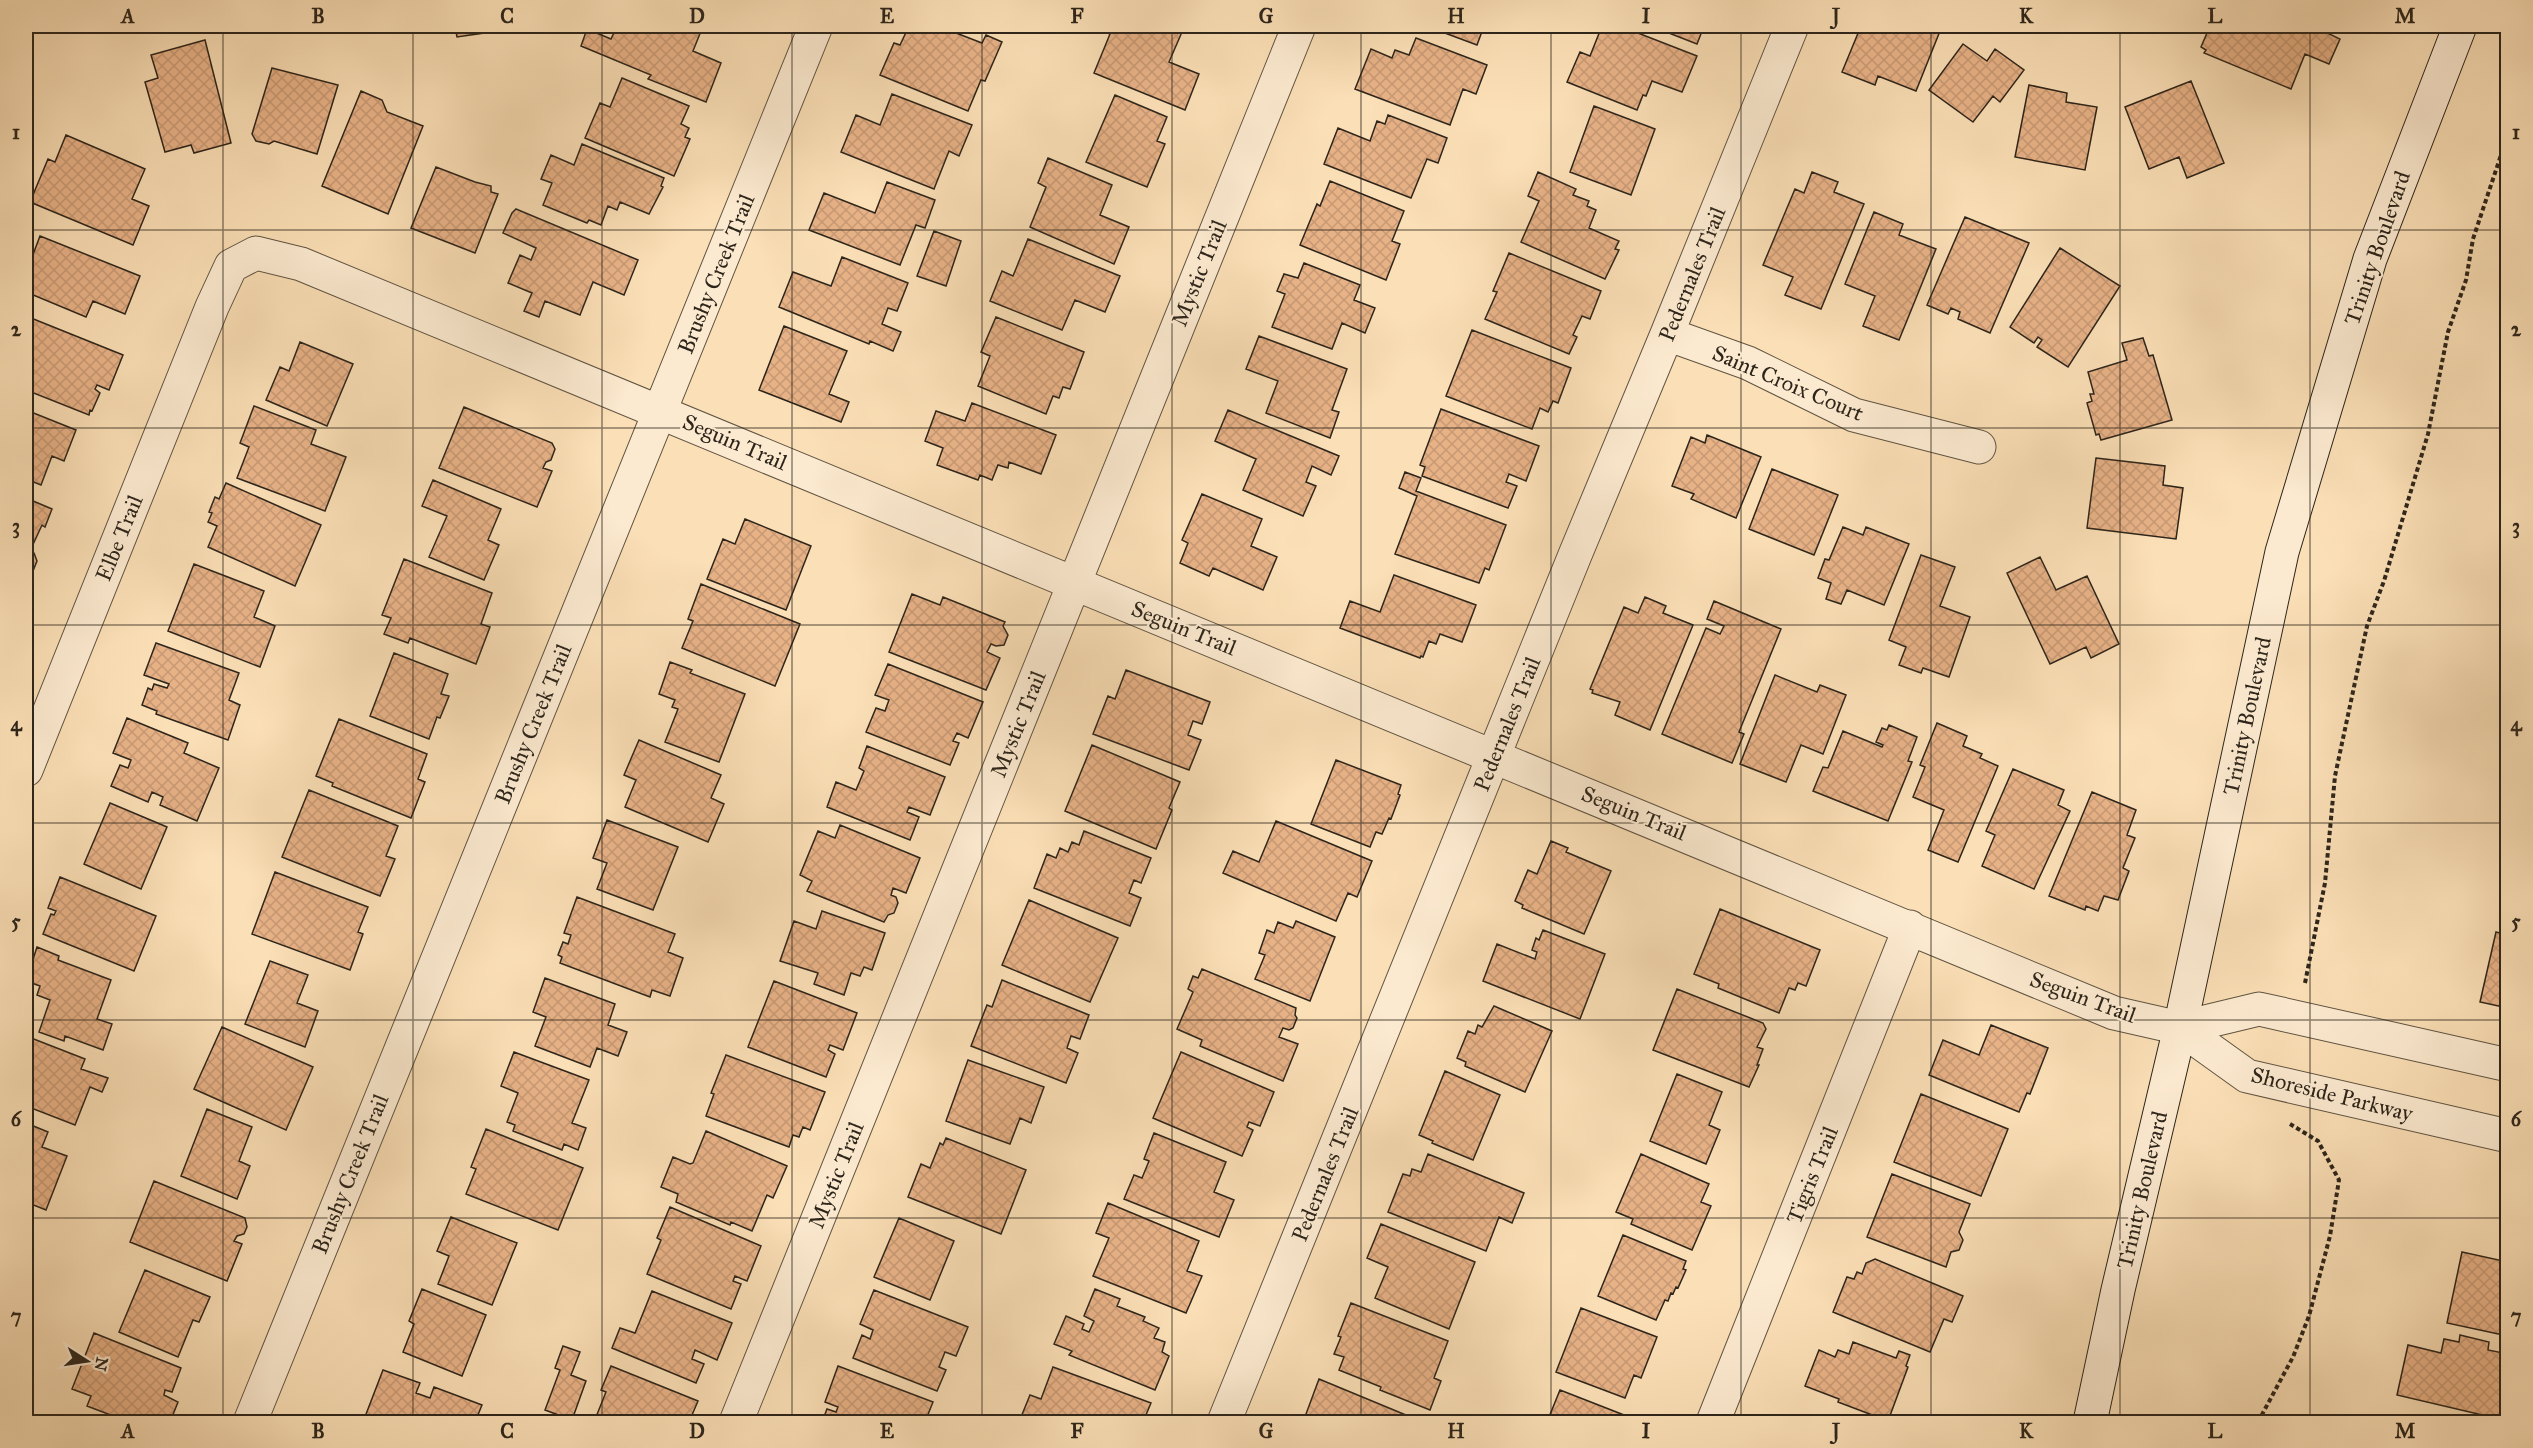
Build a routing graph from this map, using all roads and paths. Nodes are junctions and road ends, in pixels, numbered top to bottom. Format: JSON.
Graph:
{"nodes":[{"id":1,"x":816,"y":26,"type":"edge"},
{"id":2,"x":1299,"y":26,"type":"edge"},
{"id":3,"x":1792,"y":26,"type":"edge"},
{"id":4,"x":2460,"y":26,"type":"edge"},
{"id":5,"x":2508,"y":134,"type":"edge"},
{"id":6,"x":212,"y":306,"type":"joint"},
{"id":7,"x":1667,"y":334,"type":"junction"},
{"id":8,"x":660,"y":411,"type":"junction"},
{"id":9,"x":1979,"y":447,"type":"dead end"},
{"id":10,"x":1074,"y":584,"type":"junction"},
{"id":11,"x":1495,"y":756,"type":"junction"},
{"id":12,"x":26,"y":770,"type":"edge"},
{"id":13,"x":1911,"y":927,"type":"junction"},
{"id":14,"x":2297,"y":1018,"type":"junction"},
{"id":15,"x":2180,"y":1028,"type":"junction"},
{"id":16,"x":2508,"y":1065,"type":"edge"},
{"id":17,"x":2284,"y":1085,"type":"junction"},
{"id":18,"x":2508,"y":1136,"type":"edge"},
{"id":19,"x":250,"y":1422,"type":"edge"},
{"id":20,"x":736,"y":1422,"type":"edge"},
{"id":21,"x":1224,"y":1422,"type":"edge"},
{"id":22,"x":1713,"y":1422,"type":"edge"},
{"id":23,"x":2090,"y":1422,"type":"edge"},
{"id":24,"x":2258,"y":1422,"type":"edge"}],
"edges":[{"from":1,"to":8,"type":"street","name":"Brushy Creek Trail"},
{"from":2,"to":10,"type":"street","name":"Mystic Trail"},
{"from":3,"to":7,"type":"street","name":"Pedernales Trail"},
{"from":4,"to":15,"type":"street","name":"Trinity Boulevard"},
{"from":5,"to":14,"type":"path"},
{"from":6,"to":8,"type":"street","name":"Seguin Trail"},
{"from":6,"to":12,"type":"street","name":"Elbe Trail"},
{"from":7,"to":9,"type":"street","name":"Saint Croix Court"},
{"from":7,"to":11,"type":"street","name":"Pedernales Trail"},
{"from":8,"to":10,"type":"street","name":"Seguin Trail"},
{"from":8,"to":19,"type":"street","name":"Brushy Creek Trail"},
{"from":10,"to":11,"type":"street","name":"Seguin Trail"},
{"from":10,"to":20,"type":"street","name":"Mystic Trail"},
{"from":11,"to":13,"type":"street","name":"Seguin Trail"},
{"from":11,"to":21,"type":"street","name":"Pedernales Trail"},
{"from":13,"to":15,"type":"street","name":"Seguin Trail"},
{"from":13,"to":22,"type":"street","name":"Tigris Trail"},
{"from":14,"to":15,"type":"street"},
{"from":14,"to":16,"type":"street"},
{"from":15,"to":17,"type":"street","name":"Shoreside Parkway"},
{"from":15,"to":23,"type":"street","name":"Trinity Boulevard"},
{"from":17,"to":18,"type":"street","name":"Shoreside Parkway"},
{"from":17,"to":24,"type":"path"}]}
